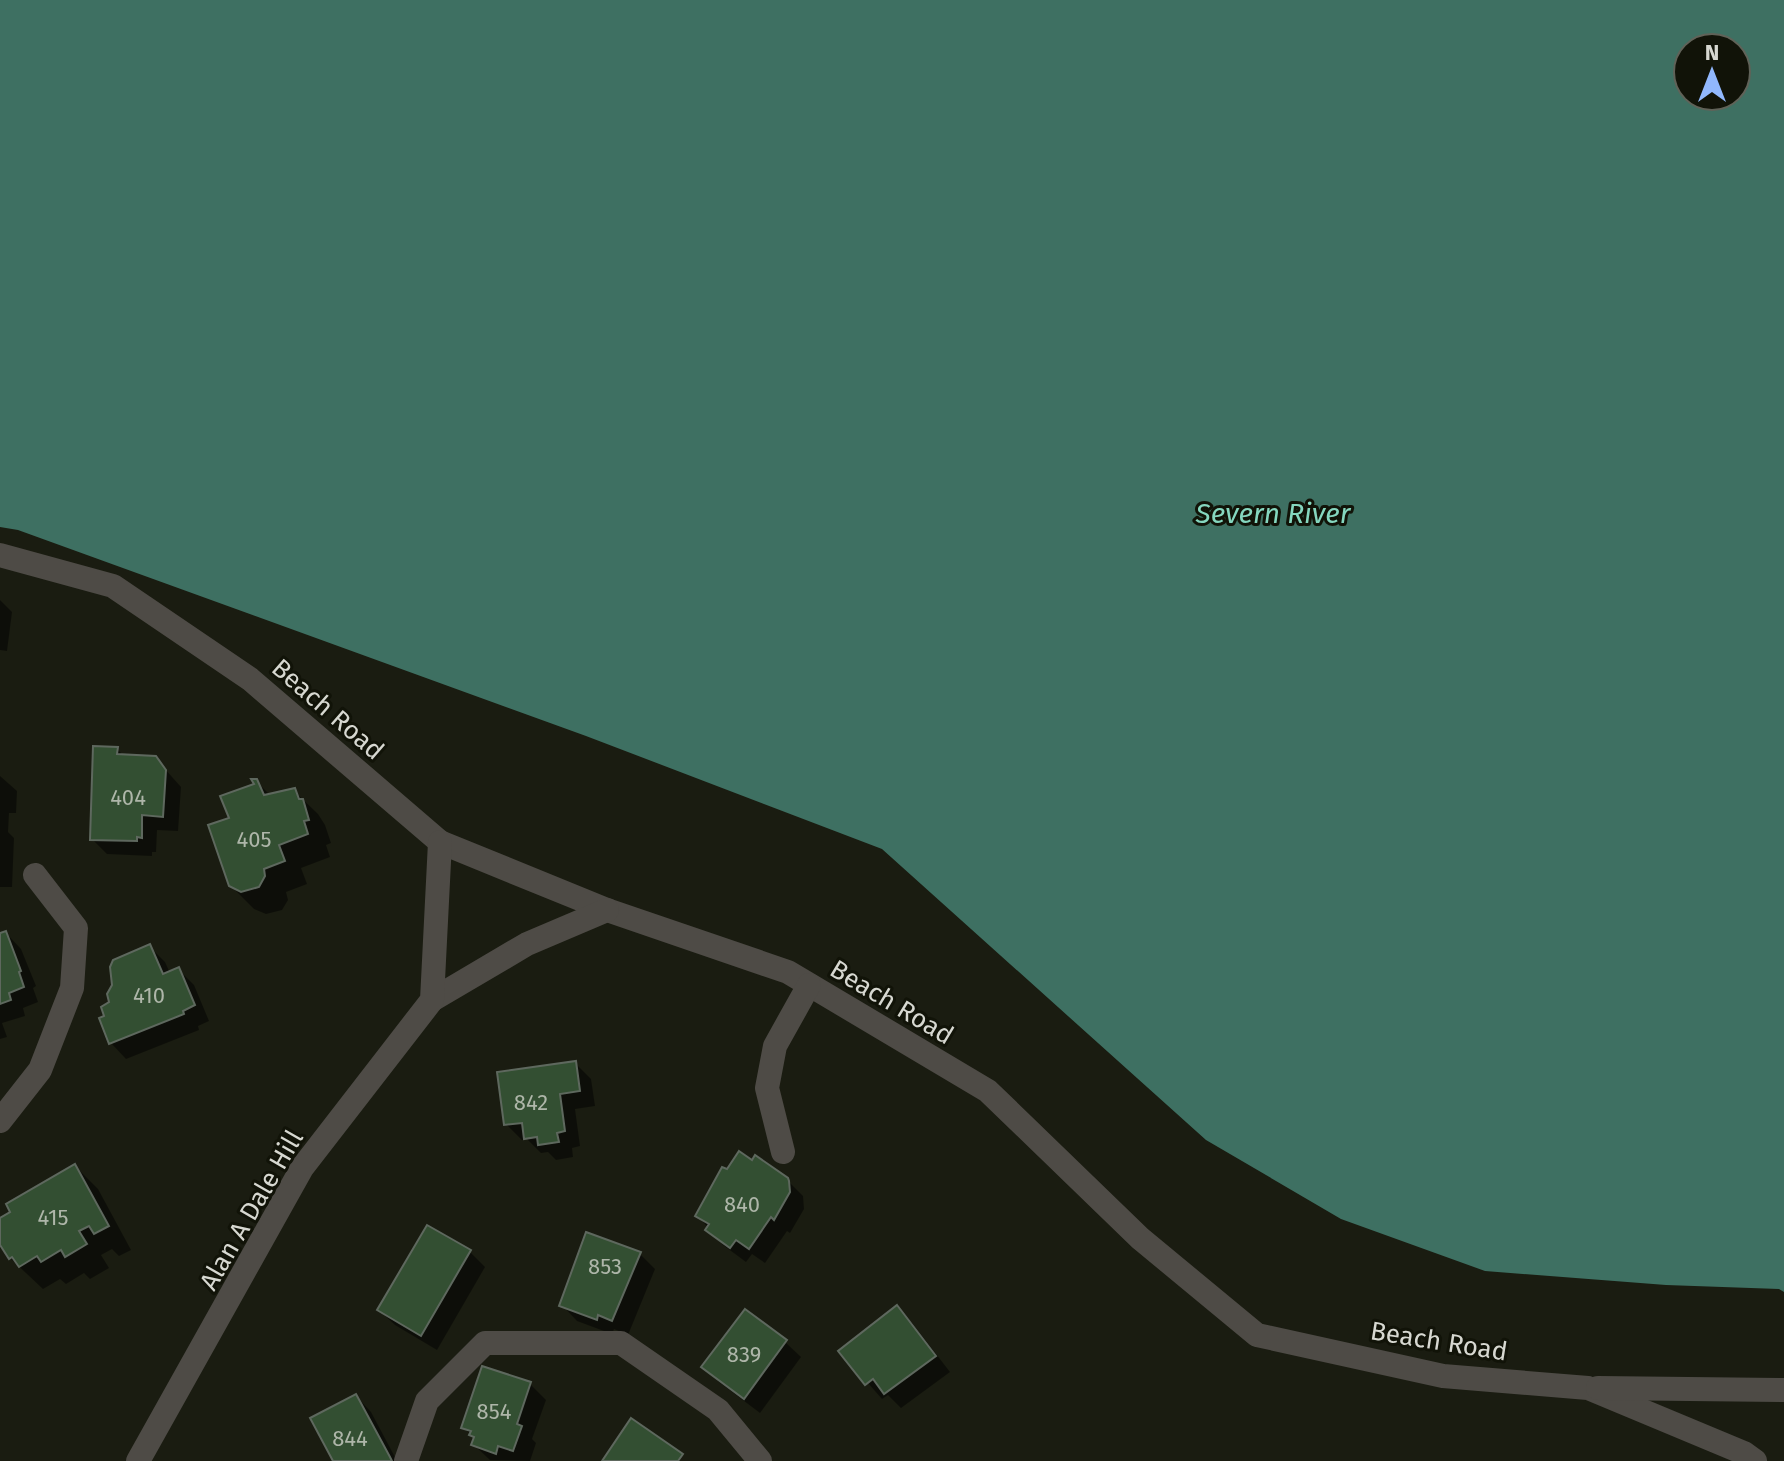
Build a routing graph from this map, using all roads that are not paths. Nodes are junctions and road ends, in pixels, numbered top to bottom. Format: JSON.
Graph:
{"nodes":[{"id":1,"x":0,"y":555,"type":"edge"},
{"id":2,"x":440,"y":842,"type":"junction"},
{"id":3,"x":35,"y":875,"type":"dead end"},
{"id":4,"x":607,"y":910,"type":"junction"},
{"id":5,"x":809,"y":985,"type":"junction"},
{"id":6,"x":432,"y":1000,"type":"junction"},
{"id":7,"x":0,"y":1121,"type":"edge"},
{"id":8,"x":783,"y":1152,"type":"dead end"},
{"id":9,"x":1588,"y":1388,"type":"junction"},
{"id":10,"x":1784,"y":1390,"type":"edge"},
{"id":11,"x":138,"y":1461,"type":"edge"},
{"id":12,"x":406,"y":1461,"type":"edge"},
{"id":13,"x":760,"y":1461,"type":"edge"},
{"id":14,"x":1755,"y":1461,"type":"edge"}],
"edges":[{"from":1,"to":2,"type":"street","name":"Beach Road"},
{"from":2,"to":4,"type":"street","name":"Beach Road"},
{"from":2,"to":6,"type":"street"},
{"from":3,"to":7,"type":"street"},
{"from":4,"to":5,"type":"street","name":"Beach Road"},
{"from":4,"to":6,"type":"street","name":"Alan A Dale Hill"},
{"from":5,"to":8,"type":"street"},
{"from":5,"to":9,"type":"street","name":"Beach Road"},
{"from":6,"to":11,"type":"street","name":"Alan A Dale Hill"},
{"from":9,"to":10,"type":"street"},
{"from":9,"to":14,"type":"street","name":"Beach Road"},
{"from":12,"to":13,"type":"street"}]}
